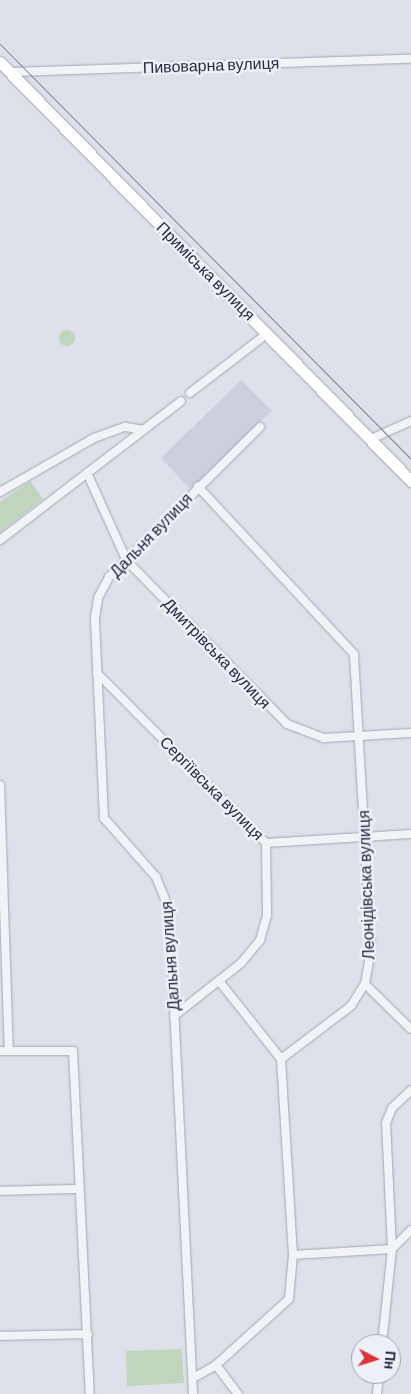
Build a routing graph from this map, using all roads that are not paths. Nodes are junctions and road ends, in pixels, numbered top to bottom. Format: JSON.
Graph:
{"nodes":[{"id":1,"x":411,"y":59,"type":"edge"},
{"id":2,"x":0,"y":62,"type":"edge"},
{"id":3,"x":10,"y":72,"type":"junction"},
{"id":4,"x":268,"y":333,"type":"junction"},
{"id":5,"x":190,"y":393,"type":"dead end"},
{"id":6,"x":181,"y":400,"type":"dead end"},
{"id":7,"x":411,"y":421,"type":"edge"},
{"id":8,"x":260,"y":427,"type":"dead end"},
{"id":9,"x":143,"y":430,"type":"junction"},
{"id":10,"x":371,"y":439,"type":"junction"},
{"id":11,"x":87,"y":473,"type":"junction"},
{"id":12,"x":411,"y":481,"type":"edge"},
{"id":13,"x":198,"y":488,"type":"junction"},
{"id":14,"x":0,"y":492,"type":"edge"},
{"id":15,"x":0,"y":540,"type":"edge"},
{"id":16,"x":127,"y":561,"type":"junction"},
{"id":17,"x":97,"y":673,"type":"junction"},
{"id":18,"x":411,"y":733,"type":"edge"},
{"id":19,"x":360,"y":736,"type":"junction"},
{"id":20,"x":0,"y":785,"type":"edge"},
{"id":21,"x":411,"y":834,"type":"edge"},
{"id":22,"x":364,"y":836,"type":"junction"},
{"id":23,"x":266,"y":843,"type":"junction"},
{"id":24,"x":219,"y":981,"type":"junction"},
{"id":25,"x":365,"y":984,"type":"junction"},
{"id":26,"x":174,"y":1016,"type":"junction"},
{"id":27,"x":411,"y":1029,"type":"edge"},
{"id":28,"x":0,"y":1051,"type":"edge"},
{"id":29,"x":9,"y":1051,"type":"junction"},
{"id":30,"x":281,"y":1058,"type":"junction"},
{"id":31,"x":411,"y":1090,"type":"edge"},
{"id":32,"x":79,"y":1189,"type":"junction"},
{"id":33,"x":0,"y":1190,"type":"edge"},
{"id":34,"x":411,"y":1230,"type":"edge"},
{"id":35,"x":392,"y":1249,"type":"junction"},
{"id":36,"x":293,"y":1255,"type":"junction"},
{"id":37,"x":88,"y":1334,"type":"junction"},
{"id":38,"x":383,"y":1334,"type":"edge"},
{"id":39,"x":0,"y":1336,"type":"edge"},
{"id":40,"x":216,"y":1366,"type":"junction"},
{"id":41,"x":193,"y":1378,"type":"junction"},
{"id":42,"x":90,"y":1394,"type":"edge"},
{"id":43,"x":193,"y":1394,"type":"edge"},
{"id":44,"x":238,"y":1394,"type":"edge"}],
"edges":[{"from":1,"to":3,"type":"street","name":"Пивоварна вулиця"},
{"from":2,"to":3,"type":"street","name":"Приміська вулиця"},
{"from":3,"to":4,"type":"street","name":"Приміська вулиця"},
{"from":4,"to":5,"type":"street"},
{"from":4,"to":10,"type":"street","name":"Приміська вулиця"},
{"from":6,"to":9,"type":"street"},
{"from":7,"to":10,"type":"street"},
{"from":8,"to":13,"type":"street","name":"Дальня вулиця"},
{"from":9,"to":11,"type":"street"},
{"from":9,"to":14,"type":"street"},
{"from":10,"to":12,"type":"street","name":"Приміська вулиця"},
{"from":11,"to":15,"type":"street"},
{"from":11,"to":16,"type":"street","name":"Дмитрівська вулиця"},
{"from":13,"to":16,"type":"street","name":"Дальня вулиця"},
{"from":13,"to":19,"type":"street","name":"Леонідівська вулиця"},
{"from":16,"to":17,"type":"street","name":"Дальня вулиця"},
{"from":16,"to":19,"type":"street","name":"Дмитрівська вулиця"},
{"from":17,"to":23,"type":"street","name":"Сергіївська вулиця"},
{"from":17,"to":26,"type":"street","name":"Дальня вулиця"},
{"from":18,"to":19,"type":"street","name":"Дмитрівська вулиця"},
{"from":19,"to":22,"type":"street","name":"Леонідівська вулиця"},
{"from":20,"to":29,"type":"street"},
{"from":21,"to":22,"type":"street","name":"Сергіївська вулиця"},
{"from":22,"to":23,"type":"street","name":"Сергіївська вулиця"},
{"from":22,"to":25,"type":"street","name":"Леонідівська вулиця"},
{"from":23,"to":24,"type":"street"},
{"from":24,"to":26,"type":"street"},
{"from":24,"to":30,"type":"street"},
{"from":25,"to":27,"type":"street"},
{"from":25,"to":30,"type":"street","name":"Леонідівська вулиця"},
{"from":26,"to":41,"type":"street","name":"Дальня вулиця"},
{"from":28,"to":29,"type":"street"},
{"from":29,"to":32,"type":"street"},
{"from":30,"to":36,"type":"street"},
{"from":31,"to":35,"type":"street"},
{"from":32,"to":33,"type":"street"},
{"from":32,"to":37,"type":"street"},
{"from":34,"to":35,"type":"street"},
{"from":35,"to":36,"type":"street"},
{"from":35,"to":38,"type":"street"},
{"from":36,"to":40,"type":"street"},
{"from":37,"to":39,"type":"street"},
{"from":37,"to":42,"type":"street"},
{"from":40,"to":41,"type":"street"},
{"from":40,"to":44,"type":"street"},
{"from":41,"to":43,"type":"street","name":"Дальня вулиця"}]}
